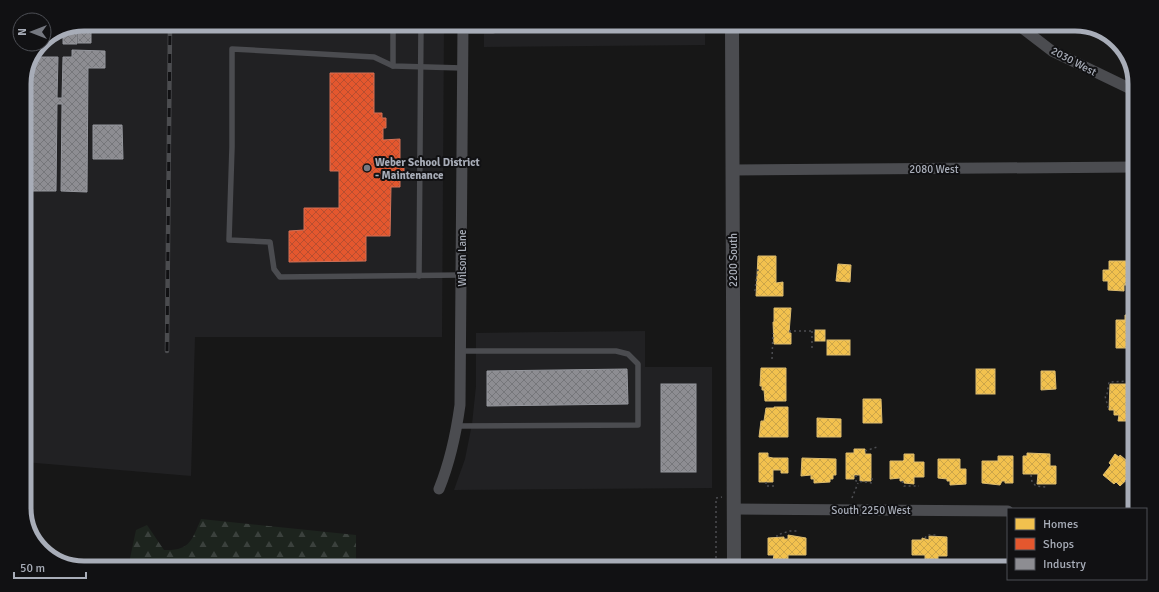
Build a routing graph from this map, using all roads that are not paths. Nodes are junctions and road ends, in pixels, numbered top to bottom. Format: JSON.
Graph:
{"nodes":[{"id":1,"x":393,"y":31,"type":"edge"},
{"id":2,"x":421,"y":31,"type":"edge"},
{"id":3,"x":463,"y":31,"type":"edge"},
{"id":4,"x":732,"y":31,"type":"edge"},
{"id":5,"x":1026,"y":31,"type":"edge"},
{"id":6,"x":393,"y":66,"type":"junction"},
{"id":7,"x":420,"y":67,"type":"junction"},
{"id":8,"x":462,"y":68,"type":"junction"},
{"id":9,"x":1128,"y":88,"type":"edge"},
{"id":10,"x":1128,"y":167,"type":"edge"},
{"id":11,"x":732,"y":170,"type":"junction"},
{"id":12,"x":462,"y":275,"type":"junction"},
{"id":13,"x":419,"y":276,"type":"junction"},
{"id":14,"x":462,"y":351,"type":"junction"},
{"id":15,"x":457,"y":426,"type":"junction"},
{"id":16,"x":439,"y":489,"type":"dead end"},
{"id":17,"x":732,"y":501,"type":"junction"},
{"id":18,"x":1007,"y":511,"type":"edge"},
{"id":19,"x":734,"y":561,"type":"edge"}],
"edges":[{"from":1,"to":6,"type":"lane"},
{"from":2,"to":7,"type":"lane"},
{"from":3,"to":8,"type":"street","name":"Wilson Lane"},
{"from":4,"to":11,"type":"street","name":"2200 South"},
{"from":5,"to":9,"type":"street","name":"2030 West"},
{"from":6,"to":7,"type":"lane"},
{"from":6,"to":13,"type":"lane"},
{"from":7,"to":8,"type":"lane"},
{"from":7,"to":13,"type":"lane"},
{"from":8,"to":12,"type":"street","name":"Wilson Lane"},
{"from":10,"to":11,"type":"street","name":"2080 West"},
{"from":11,"to":17,"type":"street","name":"2200 South"},
{"from":12,"to":13,"type":"lane"},
{"from":12,"to":14,"type":"street","name":"Wilson Lane"},
{"from":14,"to":15,"type":"street","name":"Wilson Lane"},
{"from":14,"to":15,"type":"lane"},
{"from":15,"to":16,"type":"street","name":"Wilson Lane"},
{"from":17,"to":18,"type":"street","name":"South 2250 West"},
{"from":17,"to":19,"type":"street","name":"2200 South"}]}
